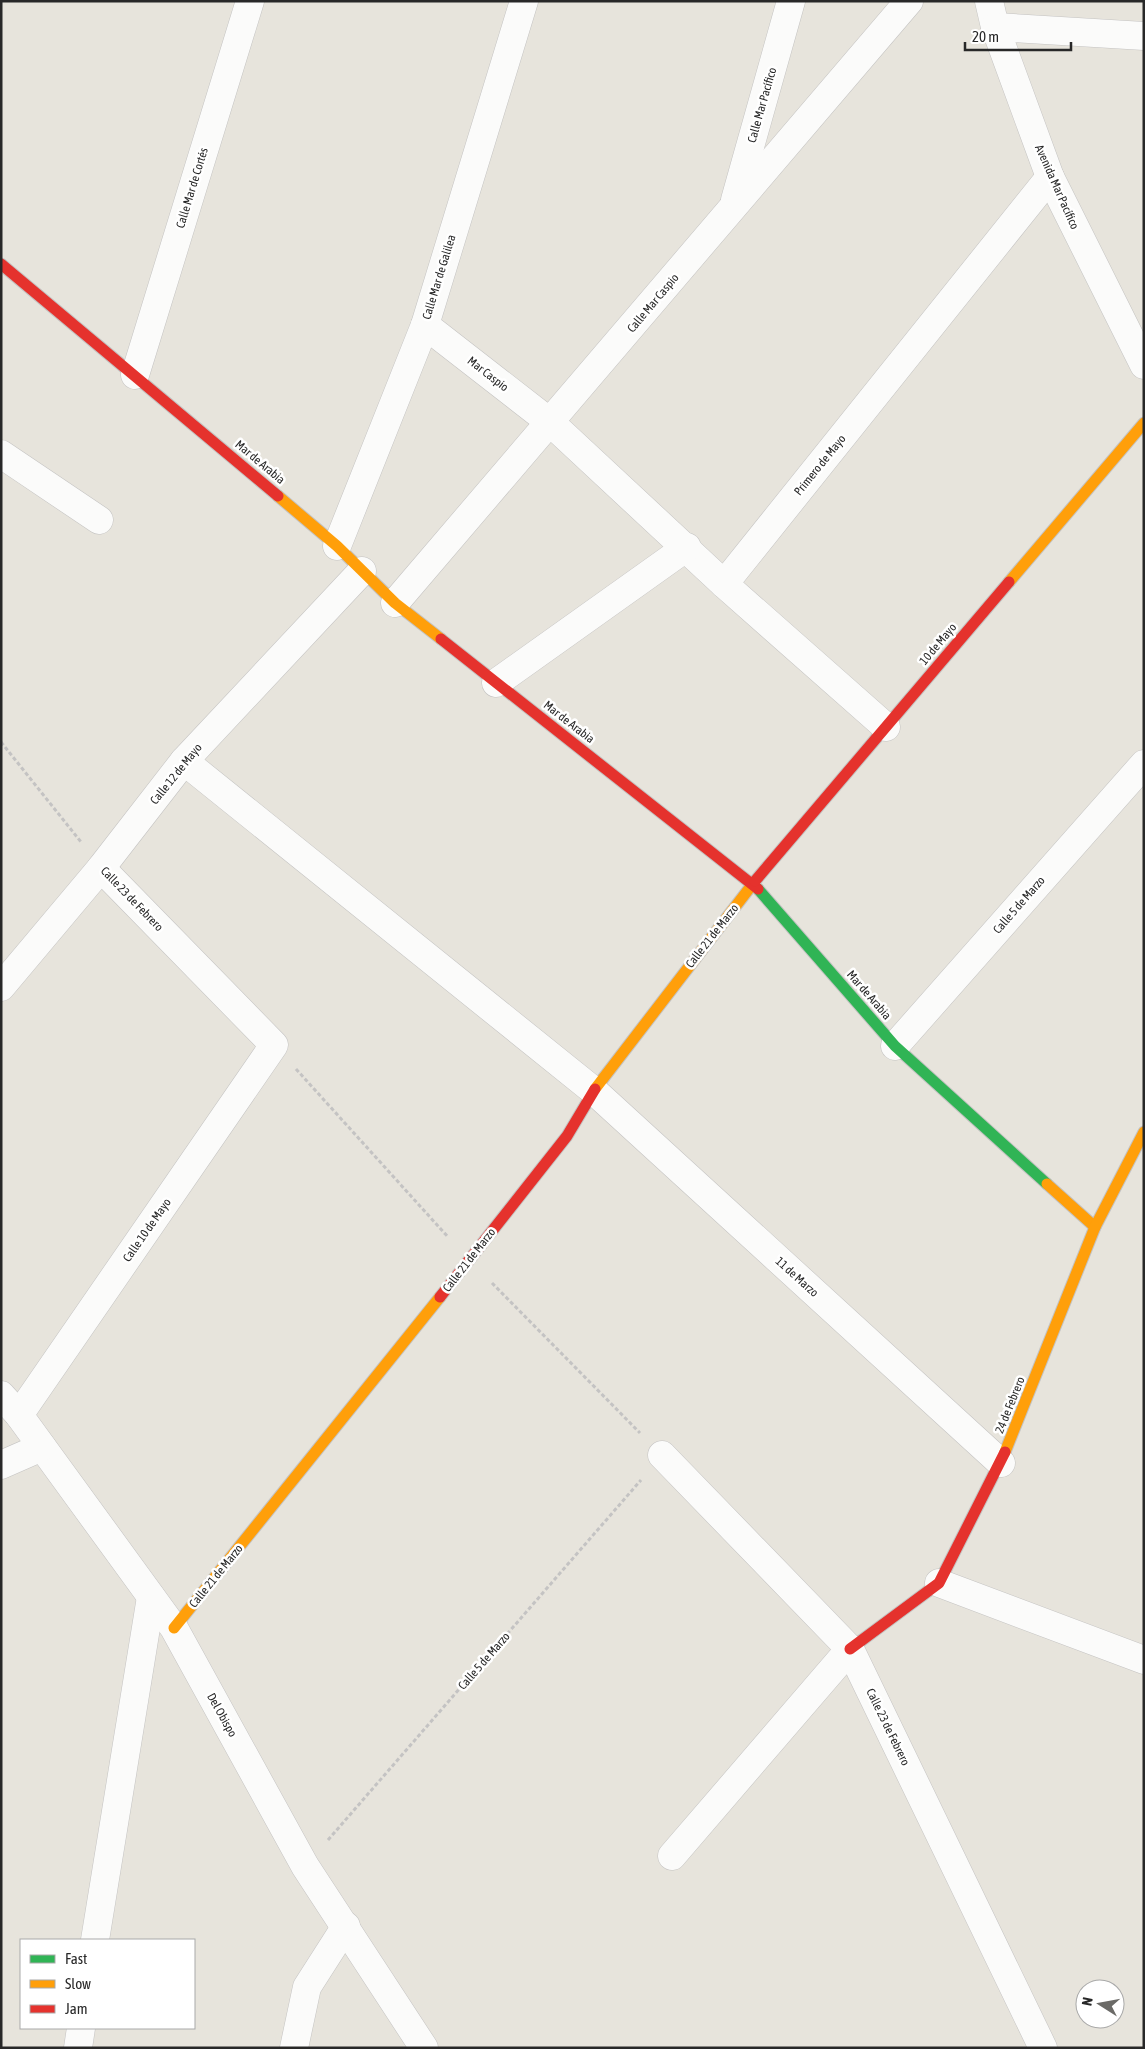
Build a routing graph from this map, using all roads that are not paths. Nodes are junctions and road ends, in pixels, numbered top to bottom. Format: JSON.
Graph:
{"nodes":[{"id":1,"x":250,"y":1,"type":"edge"},
{"id":2,"x":524,"y":1,"type":"edge"},
{"id":3,"x":791,"y":1,"type":"edge"},
{"id":4,"x":909,"y":1,"type":"edge"},
{"id":5,"x":992,"y":14,"type":"edge"},
{"id":6,"x":1144,"y":36,"type":"edge"},
{"id":7,"x":1050,"y":177,"type":"junction"},
{"id":8,"x":732,"y":208,"type":"junction"},
{"id":9,"x":1,"y":264,"type":"edge"},
{"id":10,"x":425,"y":325,"type":"junction"},
{"id":11,"x":1144,"y":364,"type":"edge"},
{"id":12,"x":135,"y":375,"type":"junction"},
{"id":13,"x":551,"y":423,"type":"junction"},
{"id":14,"x":1144,"y":423,"type":"edge"},
{"id":15,"x":1,"y":454,"type":"edge"},
{"id":16,"x":99,"y":520,"type":"dead end"},
{"id":17,"x":337,"y":546,"type":"junction"},
{"id":18,"x":687,"y":547,"type":"junction"},
{"id":19,"x":362,"y":572,"type":"junction"},
{"id":20,"x":724,"y":584,"type":"junction"},
{"id":21,"x":395,"y":603,"type":"junction"},
{"id":22,"x":496,"y":683,"type":"junction"},
{"id":23,"x":886,"y":727,"type":"junction"},
{"id":24,"x":184,"y":761,"type":"junction"},
{"id":25,"x":1144,"y":764,"type":"edge"},
{"id":26,"x":101,"y":868,"type":"junction"},
{"id":27,"x":753,"y":883,"type":"junction"},
{"id":28,"x":1,"y":987,"type":"edge"},
{"id":29,"x":274,"y":1045,"type":"joint"},
{"id":30,"x":895,"y":1046,"type":"junction"},
{"id":31,"x":594,"y":1091,"type":"junction"},
{"id":32,"x":1144,"y":1132,"type":"edge"},
{"id":33,"x":1095,"y":1227,"type":"junction"},
{"id":34,"x":1,"y":1395,"type":"edge"},
{"id":35,"x":19,"y":1415,"type":"junction"},
{"id":36,"x":42,"y":1447,"type":"junction"},
{"id":37,"x":662,"y":1456,"type":"road end"},
{"id":38,"x":1001,"y":1463,"type":"junction"},
{"id":39,"x":1,"y":1465,"type":"edge"},
{"id":40,"x":939,"y":1583,"type":"junction"},
{"id":41,"x":151,"y":1596,"type":"junction"},
{"id":42,"x":174,"y":1628,"type":"junction"},
{"id":43,"x":850,"y":1649,"type":"junction"},
{"id":44,"x":1144,"y":1660,"type":"edge"},
{"id":45,"x":672,"y":1856,"type":"dead end"},
{"id":46,"x":346,"y":1926,"type":"junction"},
{"id":47,"x":95,"y":1939,"type":"edge"},
{"id":48,"x":81,"y":2029,"type":"edge"},
{"id":49,"x":78,"y":2048,"type":"edge"},
{"id":50,"x":294,"y":2048,"type":"edge"},
{"id":51,"x":424,"y":2048,"type":"edge"},
{"id":52,"x":1043,"y":2048,"type":"edge"}],
"edges":[{"from":1,"to":12,"type":"street","name":"Calle Mar de Cortés"},
{"from":2,"to":10,"type":"street","name":"Calle Mar de Galilea"},
{"from":3,"to":8,"type":"street","name":"Calle Mar Pacífico"},
{"from":4,"to":8,"type":"street","name":"Calle Mar Caspio"},
{"from":5,"to":6,"type":"street"},
{"from":5,"to":7,"type":"street","name":"Avenida Mar Pacífico"},
{"from":7,"to":11,"type":"street","name":"Avenida Mar Pacífico"},
{"from":7,"to":20,"type":"street","name":"Primero de Mayo"},
{"from":8,"to":13,"type":"street","name":"Calle Mar Caspio"},
{"from":9,"to":12,"type":"street","name":"Mar de Arabia"},
{"from":10,"to":13,"type":"street","name":"Mar Caspio"},
{"from":10,"to":17,"type":"street","name":"Calle Mar de Galilea"},
{"from":12,"to":17,"type":"street","name":"Mar de Arabia"},
{"from":13,"to":18,"type":"street","name":"Mar Caspio"},
{"from":13,"to":21,"type":"street","name":"Calle Mar Caspio"},
{"from":14,"to":23,"type":"street","name":"10 de Mayo"},
{"from":15,"to":16,"type":"street"},
{"from":17,"to":19,"type":"street","name":"Mar de Arabia"},
{"from":18,"to":20,"type":"street","name":"Mar Caspio"},
{"from":18,"to":22,"type":"street"},
{"from":19,"to":21,"type":"street","name":"Mar de Arabia"},
{"from":19,"to":24,"type":"street","name":"Calle 12 de Mayo"},
{"from":20,"to":23,"type":"street"},
{"from":21,"to":22,"type":"street","name":"Mar de Arabia"},
{"from":22,"to":27,"type":"street","name":"Mar de Arabia"},
{"from":23,"to":27,"type":"street","name":"10 de Mayo"},
{"from":24,"to":26,"type":"street","name":"Calle 12 de Mayo"},
{"from":24,"to":31,"type":"street","name":"11 de Marzo"},
{"from":25,"to":30,"type":"street","name":"Calle 5 de Marzo"},
{"from":26,"to":28,"type":"street","name":"Calle 12 de Mayo"},
{"from":26,"to":29,"type":"street","name":"Calle 23 de Febrero"},
{"from":27,"to":30,"type":"street","name":"Mar de Arabia"},
{"from":27,"to":31,"type":"street","name":"Calle 21 de Marzo"},
{"from":29,"to":35,"type":"street","name":"Calle 10 de Mayo"},
{"from":30,"to":33,"type":"street","name":"Mar de Arabia"},
{"from":31,"to":38,"type":"street","name":"11 de Marzo"},
{"from":31,"to":42,"type":"street","name":"Calle 21 de Marzo"},
{"from":32,"to":33,"type":"street","name":"24 de Febrero"},
{"from":33,"to":38,"type":"street","name":"24 de Febrero"},
{"from":34,"to":35,"type":"street","name":"Del Obispo"},
{"from":35,"to":36,"type":"street","name":"Del Obispo"},
{"from":36,"to":39,"type":"street"},
{"from":36,"to":41,"type":"street","name":"Del Obispo"},
{"from":37,"to":43,"type":"street","name":"Calle 23 de Febrero"},
{"from":38,"to":40,"type":"street","name":"24 de Febrero"},
{"from":40,"to":43,"type":"street","name":"24 de Febrero"},
{"from":40,"to":44,"type":"street"},
{"from":41,"to":42,"type":"street","name":"Del Obispo"},
{"from":41,"to":47,"type":"street"},
{"from":42,"to":46,"type":"street","name":"Del Obispo"},
{"from":43,"to":45,"type":"street"},
{"from":43,"to":52,"type":"street","name":"Calle 23 de Febrero"},
{"from":46,"to":50,"type":"street"},
{"from":46,"to":51,"type":"street","name":"Del Obispo"},
{"from":48,"to":49,"type":"street"}]}
